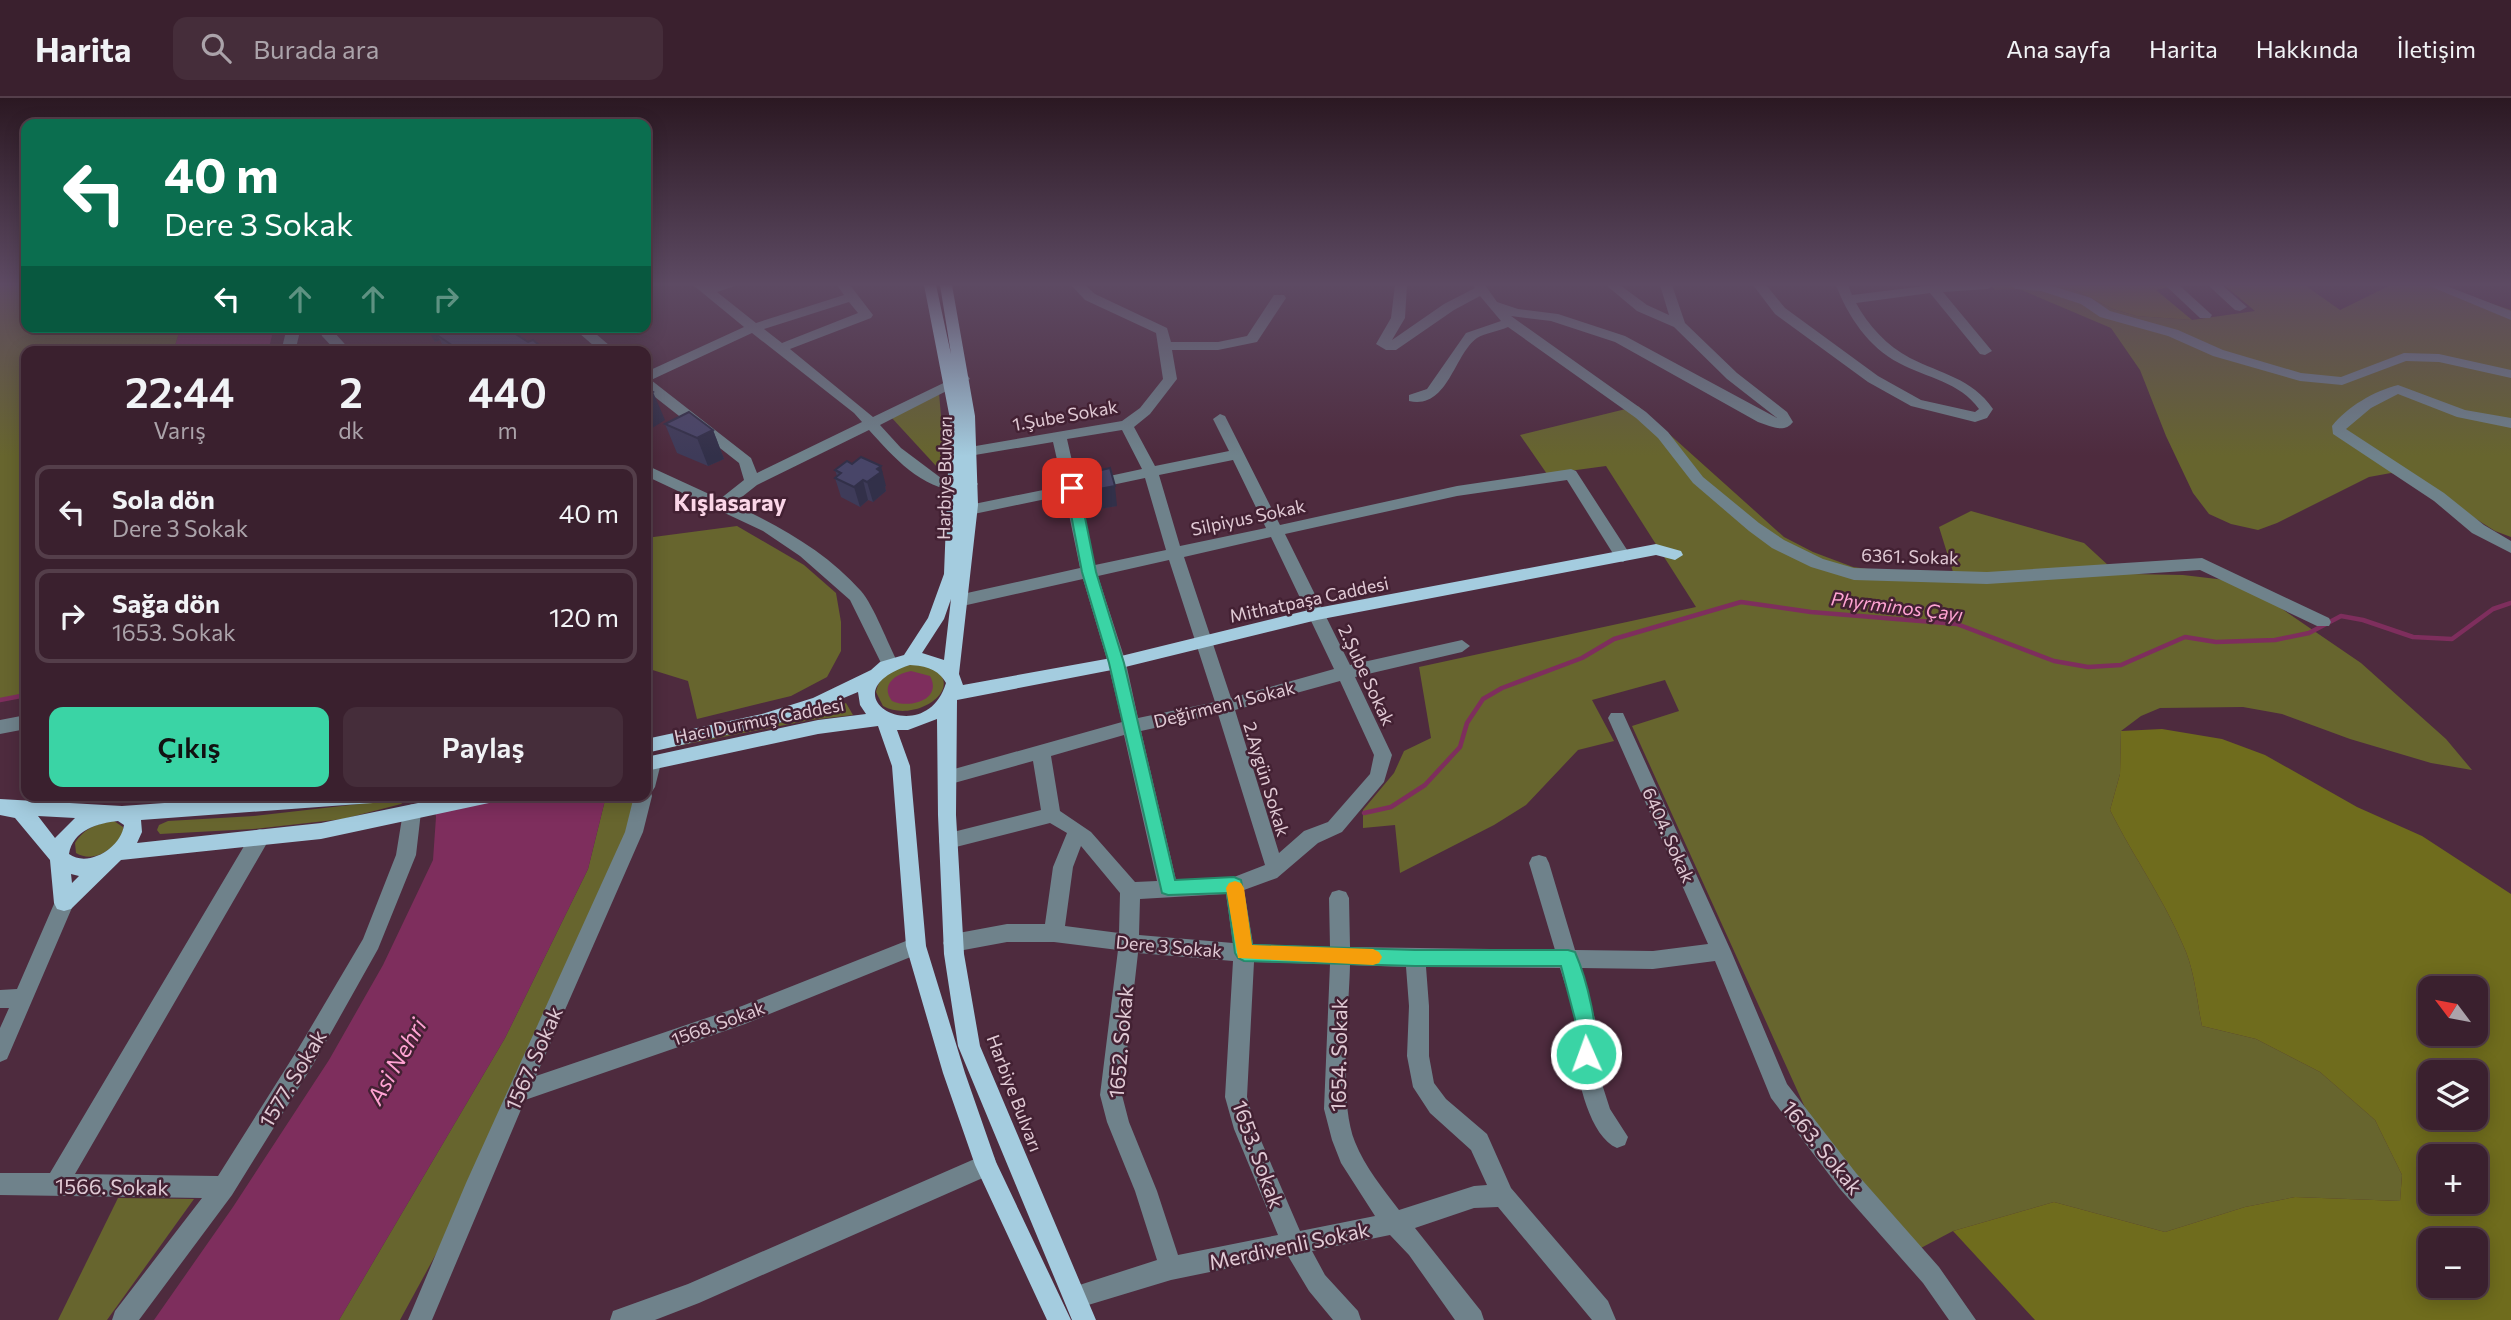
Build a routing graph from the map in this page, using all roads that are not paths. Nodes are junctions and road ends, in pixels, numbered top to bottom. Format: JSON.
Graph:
{"nodes":[{"id":1,"x":722,"y":342,"type":"edge"},
{"id":2,"x":773,"y":342,"type":"edge"},
{"id":3,"x":796,"y":342,"type":"edge"},
{"id":4,"x":945,"y":342,"type":"edge"},
{"id":5,"x":952,"y":342,"type":"edge"},
{"id":6,"x":1163,"y":342,"type":"edge"},
{"id":7,"x":1237,"y":342,"type":"edge"},
{"id":8,"x":1384,"y":342,"type":"edge"},
{"id":9,"x":1398,"y":342,"type":"edge"},
{"id":10,"x":1467,"y":342,"type":"edge"},
{"id":11,"x":1539,"y":342,"type":"edge"},
{"id":12,"x":1625,"y":342,"type":"edge"},
{"id":13,"x":1697,"y":342,"type":"edge"},
{"id":14,"x":1822,"y":342,"type":"edge"},
{"id":15,"x":1881,"y":342,"type":"edge"},
{"id":16,"x":1977,"y":342,"type":"edge"},
{"id":17,"x":2193,"y":342,"type":"edge"},
{"id":18,"x":1164,"y":346,"type":"junction"},
{"id":19,"x":781,"y":348,"type":"junction"},
{"id":20,"x":1985,"y":351,"type":"dead end"},
{"id":21,"x":2511,"y":374,"type":"edge"},
{"id":22,"x":651,"y":375,"type":"edge"},
{"id":23,"x":956,"y":382,"type":"junction"},
{"id":24,"x":651,"y":387,"type":"edge"},
{"id":25,"x":1414,"y":398,"type":"dead end"},
{"id":26,"x":1220,"y":419,"type":"dead end"},
{"id":27,"x":870,"y":423,"type":"junction"},
{"id":28,"x":2511,"y":423,"type":"edge"},
{"id":29,"x":1126,"y":425,"type":"junction"},
{"id":30,"x":1059,"y":435,"type":"junction"},
{"id":31,"x":969,"y":451,"type":"junction"},
{"id":32,"x":1238,"y":454,"type":"junction"},
{"id":33,"x":1150,"y":471,"type":"junction"},
{"id":34,"x":651,"y":472,"type":"edge"},
{"id":35,"x":752,"y":481,"type":"junction"},
{"id":36,"x":962,"y":485,"type":"junction"},
{"id":37,"x":1072,"y":488,"type":"junction"},
{"id":38,"x":722,"y":505,"type":"junction"},
{"id":39,"x":969,"y":510,"type":"junction"},
{"id":40,"x":1276,"y":532,"type":"junction"},
{"id":41,"x":2511,"y":548,"type":"edge"},
{"id":42,"x":1174,"y":552,"type":"junction"},
{"id":43,"x":1675,"y":555,"type":"dead end"},
{"id":44,"x":1623,"y":556,"type":"junction"},
{"id":45,"x":1089,"y":572,"type":"junction"},
{"id":46,"x":958,"y":601,"type":"junction"},
{"id":47,"x":1317,"y":614,"type":"junction"},
{"id":48,"x":2323,"y":622,"type":"dead end"},
{"id":49,"x":1205,"y":642,"type":"junction"},
{"id":50,"x":1462,"y":646,"type":"dead end"},
{"id":51,"x":910,"y":659,"type":"junction"},
{"id":52,"x":889,"y":663,"type":"junction"},
{"id":53,"x":1117,"y":663,"type":"junction"},
{"id":54,"x":951,"y":673,"type":"junction"},
{"id":55,"x":1344,"y":673,"type":"junction"},
{"id":56,"x":874,"y":675,"type":"junction"},
{"id":57,"x":949,"y":698,"type":"junction"},
{"id":58,"x":1226,"y":706,"type":"junction"},
{"id":59,"x":1617,"y":718,"type":"dead end"},
{"id":60,"x":883,"y":720,"type":"junction"},
{"id":61,"x":21,"y":723,"type":"edge"},
{"id":62,"x":1132,"y":726,"type":"junction"},
{"id":63,"x":0,"y":727,"type":"edge"},
{"id":64,"x":1041,"y":752,"type":"junction"},
{"id":65,"x":651,"y":757,"type":"edge"},
{"id":66,"x":651,"y":757,"type":"edge"},
{"id":67,"x":947,"y":778,"type":"junction"},
{"id":68,"x":296,"y":801,"type":"edge"},
{"id":69,"x":465,"y":801,"type":"edge"},
{"id":70,"x":642,"y":801,"type":"edge"},
{"id":71,"x":3,"y":809,"type":"edge"},
{"id":72,"x":412,"y":812,"type":"junction"},
{"id":73,"x":111,"y":813,"type":"junction"},
{"id":74,"x":1051,"y":815,"type":"junction"},
{"id":75,"x":1077,"y":831,"type":"junction"},
{"id":76,"x":260,"y":837,"type":"junction"},
{"id":77,"x":948,"y":841,"type":"junction"},
{"id":78,"x":116,"y":853,"type":"junction"},
{"id":79,"x":59,"y":857,"type":"junction"},
{"id":80,"x":1539,"y":863,"type":"dead end"},
{"id":81,"x":1276,"y":868,"type":"junction"},
{"id":82,"x":1234,"y":885,"type":"junction"},
{"id":83,"x":1168,"y":887,"type":"junction"},
{"id":84,"x":1130,"y":891,"type":"junction"},
{"id":85,"x":1339,"y":898,"type":"dead end"},
{"id":86,"x":64,"y":903,"type":"junction"},
{"id":87,"x":1054,"y":933,"type":"junction"},
{"id":88,"x":953,"y":943,"type":"junction"},
{"id":89,"x":1129,"y":943,"type":"junction"},
{"id":90,"x":916,"y":946,"type":"junction"},
{"id":91,"x":1721,"y":951,"type":"junction"},
{"id":92,"x":1244,"y":953,"type":"junction"},
{"id":93,"x":1340,"y":957,"type":"junction"},
{"id":94,"x":1415,"y":958,"type":"junction"},
{"id":95,"x":1568,"y":958,"type":"junction"},
{"id":96,"x":24,"y":998,"type":"junction"},
{"id":97,"x":0,"y":999,"type":"edge"},
{"id":98,"x":0,"y":1052,"type":"edge"},
{"id":99,"x":517,"y":1093,"type":"junction"},
{"id":100,"x":1617,"y":1136,"type":"dead end"},
{"id":101,"x":986,"y":1165,"type":"junction"},
{"id":102,"x":0,"y":1184,"type":"edge"},
{"id":103,"x":56,"y":1185,"type":"junction"},
{"id":104,"x":224,"y":1187,"type":"junction"},
{"id":105,"x":1503,"y":1196,"type":"junction"},
{"id":106,"x":1395,"y":1223,"type":"junction"},
{"id":107,"x":1293,"y":1242,"type":"junction"},
{"id":108,"x":1171,"y":1268,"type":"junction"},
{"id":109,"x":1075,"y":1297,"type":"junction"},
{"id":110,"x":1956,"y":1318,"type":"edge"},
{"id":111,"x":124,"y":1320,"type":"edge"},
{"id":112,"x":420,"y":1320,"type":"edge"},
{"id":113,"x":622,"y":1320,"type":"edge"},
{"id":114,"x":1059,"y":1320,"type":"edge"},
{"id":115,"x":1084,"y":1320,"type":"edge"},
{"id":116,"x":1349,"y":1320,"type":"edge"},
{"id":117,"x":1472,"y":1320,"type":"edge"},
{"id":118,"x":1604,"y":1320,"type":"edge"}],
"edges":[{"from":1,"to":22,"type":"street"},
{"from":2,"to":19,"type":"street"},
{"from":3,"to":19,"type":"street"},
{"from":4,"to":23,"type":"main road","name":"Harbiye Bulvarı"},
{"from":5,"to":23,"type":"main road","name":"Harbiye Bulvarı"},
{"from":6,"to":18,"type":"street"},
{"from":7,"to":18,"type":"street"},
{"from":8,"to":9,"type":"street"},
{"from":10,"to":25,"type":"street"},
{"from":11,"to":48,"type":"street","name":"6361. Sokak"},
{"from":12,"to":13,"type":"street"},
{"from":14,"to":15,"type":"street"},
{"from":16,"to":20,"type":"street"},
{"from":17,"to":21,"type":"street"},
{"from":18,"to":29,"type":"street","name":"1.Şube Sokak"},
{"from":19,"to":27,"type":"street"},
{"from":23,"to":27,"type":"street"},
{"from":23,"to":31,"type":"main road","name":"Harbiye Bulvarı"},
{"from":23,"to":36,"type":"main road","name":"Harbiye Bulvarı"},
{"from":24,"to":35,"type":"street"},
{"from":26,"to":32,"type":"street","name":"2.Şube Sokak"},
{"from":27,"to":35,"type":"street"},
{"from":27,"to":36,"type":"street"},
{"from":28,"to":41,"type":"street"},
{"from":29,"to":30,"type":"street","name":"1.Şube Sokak"},
{"from":29,"to":33,"type":"street","name":"2.Aygün Sokak"},
{"from":30,"to":31,"type":"street","name":"1.Şube Sokak"},
{"from":30,"to":37,"type":"street"},
{"from":31,"to":36,"type":"main road","name":"Harbiye Bulvarı"},
{"from":32,"to":33,"type":"street"},
{"from":32,"to":40,"type":"street","name":"2.Şube Sokak"},
{"from":33,"to":37,"type":"street"},
{"from":33,"to":42,"type":"street","name":"2.Aygün Sokak"},
{"from":34,"to":38,"type":"street"},
{"from":35,"to":38,"type":"street"},
{"from":36,"to":39,"type":"main road","name":"Harbiye Bulvarı"},
{"from":36,"to":51,"type":"main road","name":"Harbiye Bulvarı"},
{"from":37,"to":39,"type":"street"},
{"from":37,"to":45,"type":"street"},
{"from":38,"to":52,"type":"street"},
{"from":39,"to":46,"type":"main road","name":"Harbiye Bulvarı"},
{"from":40,"to":42,"type":"street","name":"Silpiyus Sokak"},
{"from":40,"to":44,"type":"street","name":"Silpiyus Sokak"},
{"from":40,"to":47,"type":"street","name":"2.Şube Sokak"},
{"from":42,"to":45,"type":"street","name":"Silpiyus Sokak"},
{"from":42,"to":49,"type":"street","name":"2.Aygün Sokak"},
{"from":43,"to":44,"type":"main road","name":"Mithatpaşa Caddesi"},
{"from":44,"to":47,"type":"main road","name":"Mithatpaşa Caddesi"},
{"from":45,"to":46,"type":"street","name":"Silpiyus Sokak"},
{"from":45,"to":53,"type":"street"},
{"from":46,"to":54,"type":"main road","name":"Harbiye Bulvarı"},
{"from":47,"to":49,"type":"main road","name":"Mithatpaşa Caddesi"},
{"from":47,"to":55,"type":"street","name":"2.Şube Sokak"},
{"from":49,"to":53,"type":"main road","name":"Mithatpaşa Caddesi"},
{"from":49,"to":58,"type":"street","name":"2.Aygün Sokak"},
{"from":50,"to":55,"type":"street","name":"Değirmen 1 Sokak"},
{"from":51,"to":52,"type":"main road"},
{"from":51,"to":54,"type":"main road"},
{"from":52,"to":56,"type":"main road"},
{"from":53,"to":57,"type":"main road","name":"Mithatpaşa Caddesi"},
{"from":53,"to":62,"type":"street"},
{"from":54,"to":57,"type":"main road","name":"Harbiye Bulvarı"},
{"from":55,"to":58,"type":"street","name":"Değirmen 1 Sokak"},
{"from":55,"to":81,"type":"street","name":"2.Şube Sokak"},
{"from":56,"to":60,"type":"main road"},
{"from":56,"to":65,"type":"main road","name":"Hacı Durmuş Caddesi"},
{"from":57,"to":60,"type":"main road"},
{"from":57,"to":67,"type":"main road","name":"Harbiye Bulvarı"},
{"from":58,"to":62,"type":"street","name":"Değirmen 1 Sokak"},
{"from":58,"to":81,"type":"street","name":"2.Aygün Sokak"},
{"from":59,"to":91,"type":"street","name":"6404. Sokak"},
{"from":60,"to":66,"type":"main road","name":"Hacı Durmuş Caddesi"},
{"from":60,"to":90,"type":"main road"},
{"from":61,"to":63,"type":"street"},
{"from":62,"to":64,"type":"street","name":"Değirmen 1 Sokak"},
{"from":62,"to":83,"type":"street"},
{"from":64,"to":67,"type":"street","name":"Değirmen 1 Sokak"},
{"from":64,"to":74,"type":"street"},
{"from":67,"to":77,"type":"main road","name":"Harbiye Bulvarı"},
{"from":68,"to":73,"type":"main road"},
{"from":69,"to":72,"type":"main road"},
{"from":70,"to":99,"type":"street","name":"1567. Sokak"},
{"from":71,"to":73,"type":"main road"},
{"from":71,"to":79,"type":"main road"},
{"from":72,"to":76,"type":"main road"},
{"from":72,"to":104,"type":"street","name":"1577. Sokak"},
{"from":73,"to":78,"type":"main road"},
{"from":73,"to":79,"type":"main road"},
{"from":74,"to":75,"type":"street"},
{"from":74,"to":77,"type":"street"},
{"from":75,"to":84,"type":"street"},
{"from":75,"to":87,"type":"street"},
{"from":76,"to":78,"type":"main road"},
{"from":76,"to":103,"type":"street"},
{"from":77,"to":88,"type":"main road","name":"Harbiye Bulvarı"},
{"from":78,"to":79,"type":"main road"},
{"from":78,"to":86,"type":"main road"},
{"from":79,"to":86,"type":"main road"},
{"from":80,"to":95,"type":"street"},
{"from":81,"to":82,"type":"street"},
{"from":82,"to":83,"type":"street"},
{"from":82,"to":92,"type":"street","name":"1653. Sokak"},
{"from":83,"to":84,"type":"street"},
{"from":84,"to":89,"type":"street","name":"1652. Sokak"},
{"from":85,"to":93,"type":"street","name":"1654. Sokak"},
{"from":86,"to":96,"type":"street"},
{"from":87,"to":88,"type":"street","name":"Dere 3 Sokak"},
{"from":87,"to":89,"type":"street","name":"Dere 3 Sokak"},
{"from":88,"to":109,"type":"main road","name":"Harbiye Bulvarı"},
{"from":89,"to":92,"type":"street","name":"Dere 3 Sokak"},
{"from":89,"to":108,"type":"street","name":"1652. Sokak"},
{"from":90,"to":99,"type":"street","name":"1568. Sokak"},
{"from":90,"to":101,"type":"main road"},
{"from":91,"to":95,"type":"street","name":"Dere 3 Sokak"},
{"from":91,"to":110,"type":"street","name":"1663. Sokak"},
{"from":92,"to":93,"type":"street","name":"Dere 3 Sokak"},
{"from":92,"to":107,"type":"street","name":"1653. Sokak"},
{"from":93,"to":94,"type":"street","name":"Dere 3 Sokak"},
{"from":93,"to":106,"type":"street","name":"1654. Sokak"},
{"from":94,"to":95,"type":"street","name":"Dere 3 Sokak"},
{"from":94,"to":105,"type":"street"},
{"from":95,"to":100,"type":"street"},
{"from":96,"to":97,"type":"street"},
{"from":96,"to":98,"type":"street"},
{"from":99,"to":112,"type":"street","name":"1567. Sokak"},
{"from":101,"to":113,"type":"street"},
{"from":101,"to":114,"type":"main road"},
{"from":102,"to":103,"type":"street","name":"1566. Sokak"},
{"from":103,"to":104,"type":"street","name":"1566. Sokak"},
{"from":104,"to":111,"type":"street","name":"1577. Sokak"},
{"from":105,"to":106,"type":"street","name":"Merdivenli Sokak"},
{"from":105,"to":118,"type":"street"},
{"from":106,"to":107,"type":"street","name":"Merdivenli Sokak"},
{"from":106,"to":117,"type":"street","name":"1654. Sokak"},
{"from":107,"to":108,"type":"street","name":"Merdivenli Sokak"},
{"from":107,"to":116,"type":"street","name":"1653. Sokak"},
{"from":108,"to":109,"type":"street","name":"Merdivenli Sokak"},
{"from":109,"to":115,"type":"main road","name":"Harbiye Bulvarı"}]}
